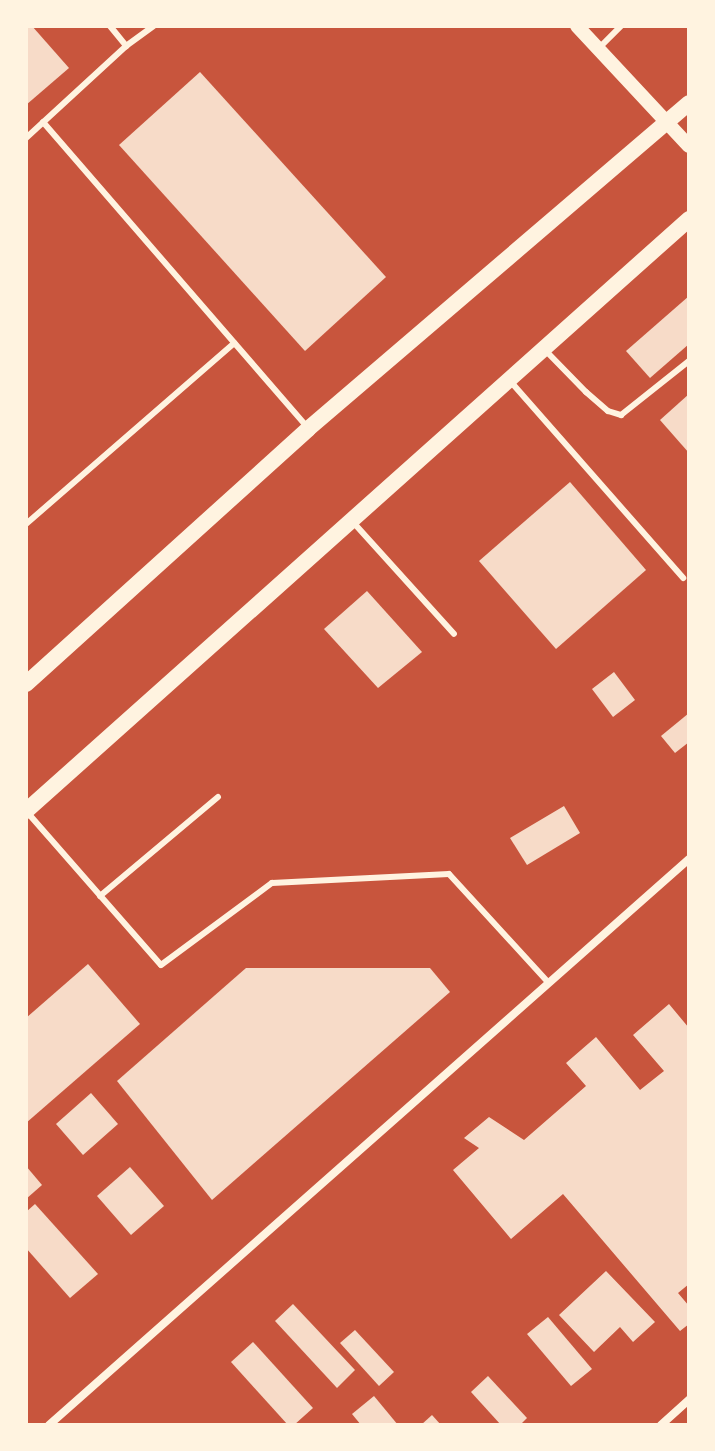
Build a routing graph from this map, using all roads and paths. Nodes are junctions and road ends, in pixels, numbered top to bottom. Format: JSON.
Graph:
{"nodes":[{"id":1,"x":110,"y":26,"type":"edge"},
{"id":2,"x":154,"y":26,"type":"edge"},
{"id":3,"x":577,"y":26,"type":"edge"},
{"id":4,"x":621,"y":26,"type":"edge"},
{"id":5,"x":126,"y":46,"type":"junction"},
{"id":6,"x":598,"y":49,"type":"junction"},
{"id":7,"x":689,"y":103,"type":"edge"},
{"id":8,"x":666,"y":121,"type":"junction"},
{"id":9,"x":43,"y":122,"type":"junction"},
{"id":10,"x":26,"y":138,"type":"edge"},
{"id":11,"x":689,"y":146,"type":"edge"},
{"id":12,"x":689,"y":219,"type":"edge"},
{"id":13,"x":234,"y":343,"type":"junction"},
{"id":14,"x":544,"y":348,"type":"junction"},
{"id":15,"x":689,"y":361,"type":"edge"},
{"id":16,"x":508,"y":379,"type":"junction"},
{"id":17,"x":308,"y":429,"type":"junction"},
{"id":18,"x":352,"y":520,"type":"junction"},
{"id":19,"x":26,"y":524,"type":"edge"},
{"id":20,"x":683,"y":578,"type":"dead end"},
{"id":21,"x":454,"y":634,"type":"dead end"},
{"id":22,"x":26,"y":684,"type":"edge"},
{"id":23,"x":218,"y":797,"type":"dead end"},
{"id":24,"x":26,"y":811,"type":"edge"},
{"id":25,"x":689,"y":859,"type":"edge"},
{"id":26,"x":100,"y":896,"type":"junction"},
{"id":27,"x":547,"y":981,"type":"junction"},
{"id":28,"x":689,"y":1400,"type":"edge"},
{"id":29,"x":49,"y":1425,"type":"edge"},
{"id":30,"x":661,"y":1425,"type":"edge"}],
"edges":[{"from":1,"to":5,"type":"lane"},
{"from":2,"to":5,"type":"lane"},
{"from":3,"to":6,"type":"street"},
{"from":4,"to":6,"type":"lane"},
{"from":5,"to":9,"type":"lane"},
{"from":6,"to":8,"type":"street"},
{"from":7,"to":8,"type":"main road"},
{"from":8,"to":11,"type":"street"},
{"from":8,"to":17,"type":"main road"},
{"from":9,"to":10,"type":"lane"},
{"from":9,"to":13,"type":"lane"},
{"from":12,"to":14,"type":"main road"},
{"from":13,"to":17,"type":"lane"},
{"from":13,"to":19,"type":"lane"},
{"from":14,"to":15,"type":"lane"},
{"from":14,"to":16,"type":"main road"},
{"from":16,"to":18,"type":"main road"},
{"from":16,"to":20,"type":"lane"},
{"from":17,"to":22,"type":"main road"},
{"from":18,"to":21,"type":"lane"},
{"from":18,"to":24,"type":"main road"},
{"from":23,"to":26,"type":"lane"},
{"from":24,"to":26,"type":"lane"},
{"from":25,"to":27,"type":"street"},
{"from":26,"to":27,"type":"lane"},
{"from":27,"to":29,"type":"street"},
{"from":28,"to":30,"type":"street"}]}
